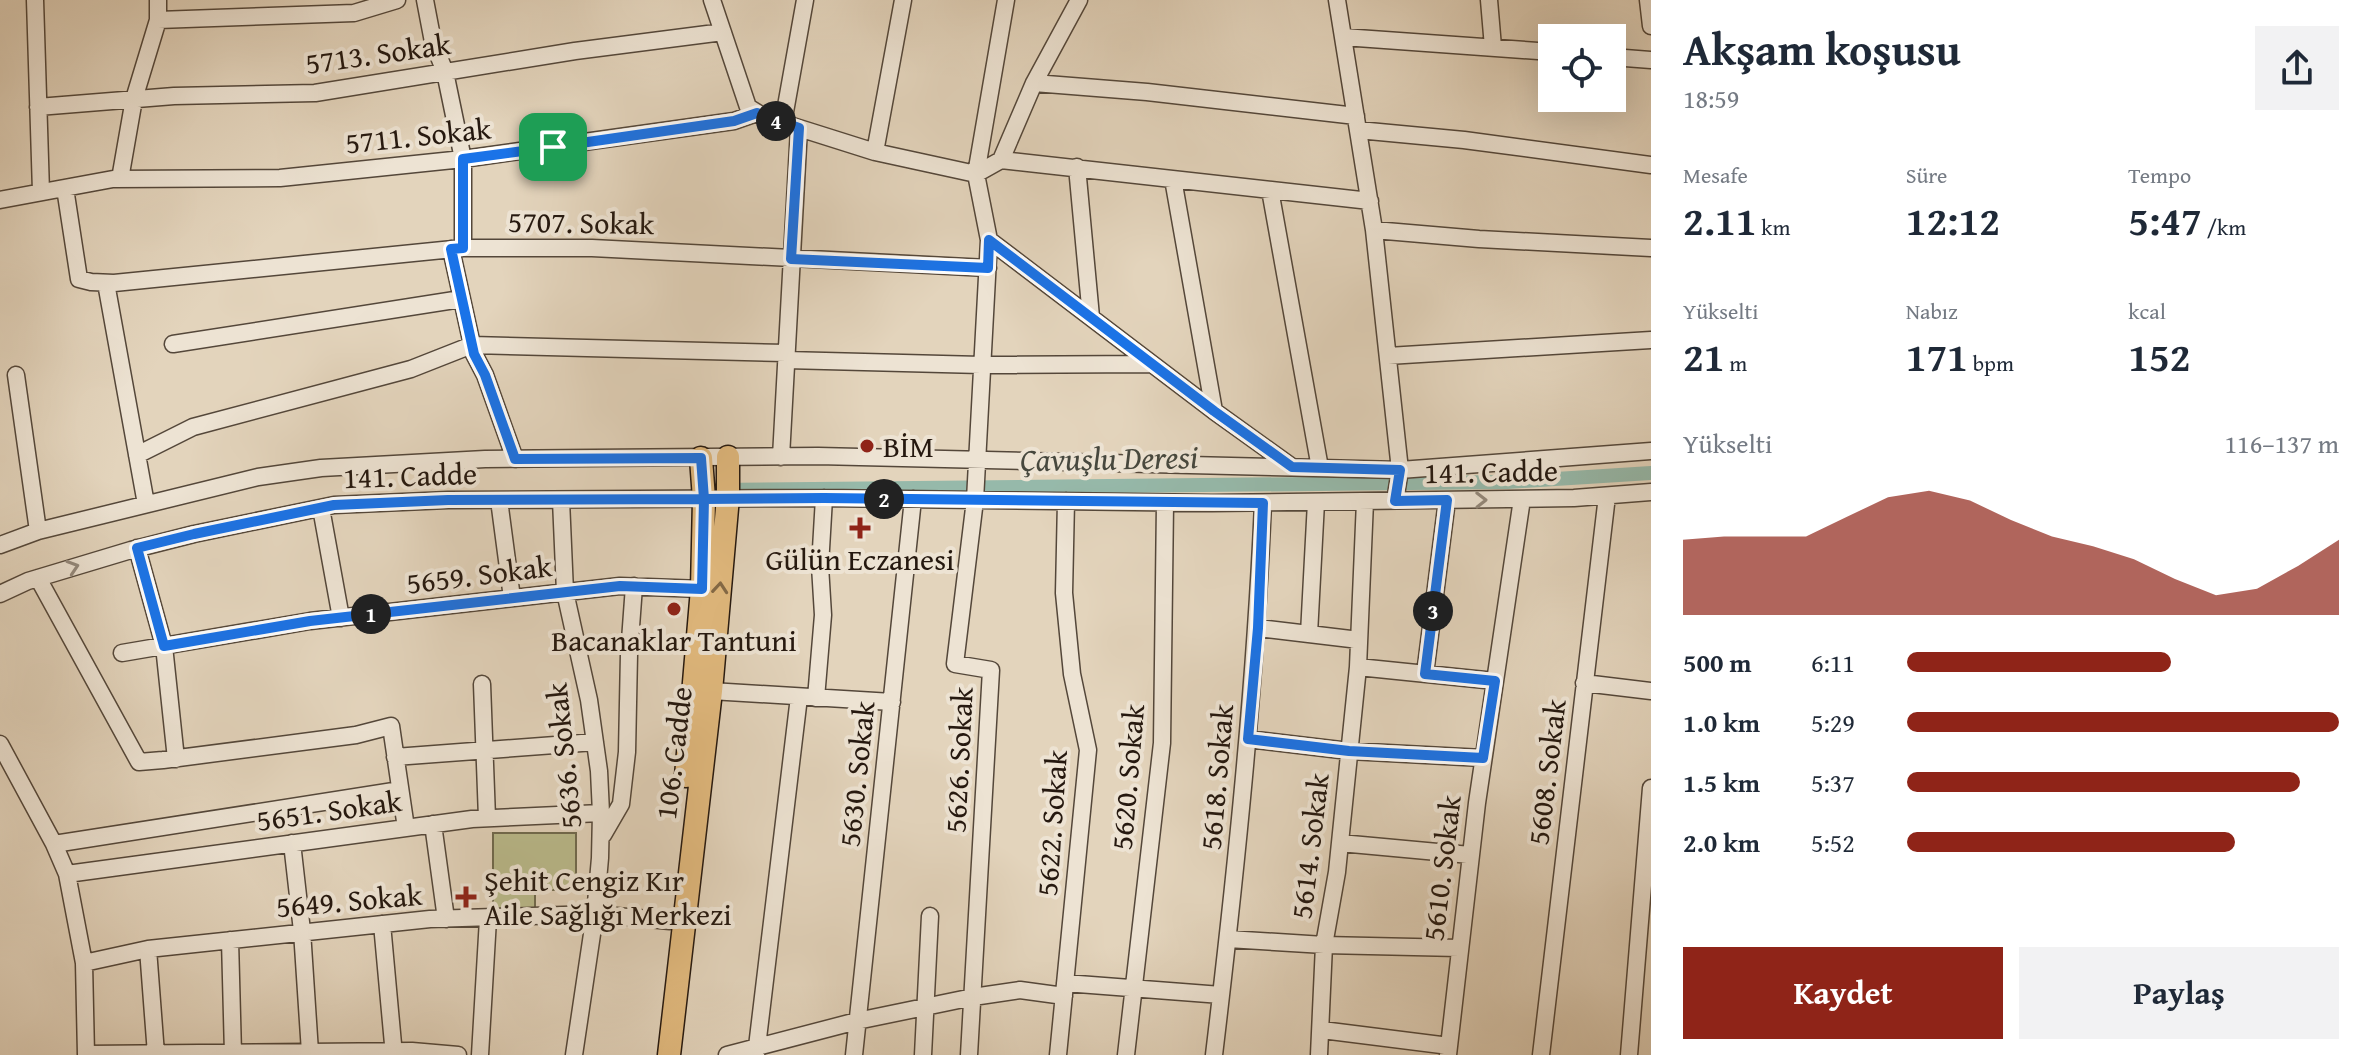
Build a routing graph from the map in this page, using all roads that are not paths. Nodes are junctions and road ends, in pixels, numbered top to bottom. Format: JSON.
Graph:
{"nodes":[{"id":1,"x":35,"y":0,"type":"edge"},
{"id":2,"x":158,"y":0,"type":"edge"},
{"id":3,"x":397,"y":0,"type":"edge"},
{"id":4,"x":425,"y":0,"type":"edge"},
{"id":5,"x":712,"y":0,"type":"edge"},
{"id":6,"x":805,"y":0,"type":"edge"},
{"id":7,"x":903,"y":0,"type":"edge"},
{"id":8,"x":1006,"y":0,"type":"edge"},
{"id":9,"x":1079,"y":0,"type":"edge"},
{"id":10,"x":1337,"y":0,"type":"edge"},
{"id":11,"x":1489,"y":0,"type":"edge"},
{"id":12,"x":1648,"y":0,"type":"edge"},
{"id":13,"x":158,"y":20,"type":"junction"},
{"id":14,"x":1651,"y":26,"type":"edge"},
{"id":15,"x":723,"y":32,"type":"junction"},
{"id":16,"x":1343,"y":37,"type":"junction"},
{"id":17,"x":1493,"y":47,"type":"junction"},
{"id":18,"x":1538,"y":51,"type":"edge"},
{"id":19,"x":1626,"y":58,"type":"edge"},
{"id":20,"x":1651,"y":60,"type":"edge"},
{"id":21,"x":445,"y":72,"type":"junction"},
{"id":22,"x":1034,"y":83,"type":"junction"},
{"id":23,"x":134,"y":99,"type":"junction"},
{"id":24,"x":38,"y":107,"type":"junction"},
{"id":25,"x":757,"y":113,"type":"junction"},
{"id":26,"x":1357,"y":123,"type":"junction"},
{"id":27,"x":791,"y":125,"type":"junction"},
{"id":28,"x":875,"y":152,"type":"junction"},
{"id":29,"x":463,"y":159,"type":"junction"},
{"id":30,"x":1001,"y":160,"type":"junction"},
{"id":31,"x":1651,"y":165,"type":"edge"},
{"id":32,"x":1077,"y":167,"type":"junction"},
{"id":33,"x":976,"y":174,"type":"junction"},
{"id":34,"x":120,"y":179,"type":"junction"},
{"id":35,"x":1173,"y":179,"type":"junction"},
{"id":36,"x":65,"y":188,"type":"junction"},
{"id":37,"x":1270,"y":190,"type":"junction"},
{"id":38,"x":41,"y":192,"type":"junction"},
{"id":39,"x":0,"y":200,"type":"edge"},
{"id":40,"x":1370,"y":201,"type":"junction"},
{"id":41,"x":1374,"y":230,"type":"junction"},
{"id":42,"x":989,"y":240,"type":"junction"},
{"id":43,"x":457,"y":248,"type":"junction"},
{"id":44,"x":1651,"y":248,"type":"edge"},
{"id":45,"x":791,"y":259,"type":"junction"},
{"id":46,"x":988,"y":268,"type":"junction"},
{"id":47,"x":106,"y":283,"type":"junction"},
{"id":48,"x":461,"y":299,"type":"junction"},
{"id":49,"x":1091,"y":317,"type":"junction"},
{"id":50,"x":1651,"y":340,"type":"edge"},
{"id":51,"x":173,"y":344,"type":"dead end"},
{"id":52,"x":472,"y":345,"type":"junction"},
{"id":53,"x":786,"y":356,"type":"junction"},
{"id":54,"x":1388,"y":356,"type":"junction"},
{"id":55,"x":1152,"y":364,"type":"junction"},
{"id":56,"x":981,"y":365,"type":"junction"},
{"id":57,"x":16,"y":375,"type":"dead end"},
{"id":58,"x":1214,"y":411,"type":"junction"},
{"id":59,"x":1651,"y":451,"type":"edge"},
{"id":60,"x":137,"y":455,"type":"junction"},
{"id":61,"x":781,"y":457,"type":"junction"},
{"id":62,"x":515,"y":459,"type":"junction"},
{"id":63,"x":978,"y":461,"type":"junction"},
{"id":64,"x":701,"y":464,"type":"junction"},
{"id":65,"x":728,"y":464,"type":"junction"},
{"id":66,"x":1292,"y":467,"type":"junction"},
{"id":67,"x":1320,"y":468,"type":"junction"},
{"id":68,"x":1400,"y":470,"type":"junction"},
{"id":69,"x":1651,"y":492,"type":"edge"},
{"id":70,"x":1607,"y":496,"type":"junction"},
{"id":71,"x":728,"y":498,"type":"junction"},
{"id":72,"x":824,"y":498,"type":"junction"},
{"id":73,"x":704,"y":499,"type":"junction"},
{"id":74,"x":913,"y":499,"type":"junction"},
{"id":75,"x":975,"y":499,"type":"junction"},
{"id":76,"x":1522,"y":499,"type":"junction"},
{"id":77,"x":499,"y":500,"type":"junction"},
{"id":78,"x":561,"y":500,"type":"junction"},
{"id":79,"x":1395,"y":500,"type":"junction"},
{"id":80,"x":1447,"y":500,"type":"junction"},
{"id":81,"x":1066,"y":501,"type":"junction"},
{"id":82,"x":1365,"y":501,"type":"junction"},
{"id":83,"x":1316,"y":502,"type":"junction"},
{"id":84,"x":1165,"y":503,"type":"junction"},
{"id":85,"x":1263,"y":503,"type":"junction"},
{"id":86,"x":146,"y":504,"type":"junction"},
{"id":87,"x":321,"y":508,"type":"junction"},
{"id":88,"x":38,"y":531,"type":"junction"},
{"id":89,"x":0,"y":545,"type":"edge"},
{"id":90,"x":137,"y":548,"type":"junction"},
{"id":91,"x":38,"y":578,"type":"junction"},
{"id":92,"x":634,"y":586,"type":"junction"},
{"id":93,"x":702,"y":589,"type":"junction"},
{"id":94,"x":565,"y":592,"type":"junction"},
{"id":95,"x":0,"y":594,"type":"edge"},
{"id":96,"x":512,"y":598,"type":"junction"},
{"id":97,"x":341,"y":618,"type":"junction"},
{"id":98,"x":1258,"y":628,"type":"junction"},
{"id":99,"x":1309,"y":634,"type":"junction"},
{"id":100,"x":1359,"y":640,"type":"junction"},
{"id":101,"x":164,"y":646,"type":"junction"},
{"id":102,"x":122,"y":653,"type":"dead end"},
{"id":103,"x":1358,"y":667,"type":"junction"},
{"id":104,"x":1425,"y":674,"type":"junction"},
{"id":105,"x":1495,"y":681,"type":"junction"},
{"id":106,"x":1584,"y":683,"type":"junction"},
{"id":107,"x":482,"y":684,"type":"dead end"},
{"id":108,"x":711,"y":691,"type":"junction"},
{"id":109,"x":1651,"y":691,"type":"edge"},
{"id":110,"x":799,"y":697,"type":"junction"},
{"id":111,"x":816,"y":698,"type":"junction"},
{"id":112,"x":892,"y":702,"type":"junction"},
{"id":113,"x":1248,"y":739,"type":"junction"},
{"id":114,"x":595,"y":742,"type":"junction"},
{"id":115,"x":0,"y":744,"type":"edge"},
{"id":116,"x":485,"y":750,"type":"junction"},
{"id":117,"x":1349,"y":751,"type":"junction"},
{"id":118,"x":395,"y":757,"type":"junction"},
{"id":119,"x":1483,"y":758,"type":"junction"},
{"id":120,"x":176,"y":759,"type":"junction"},
{"id":121,"x":1651,"y":788,"type":"edge"},
{"id":122,"x":400,"y":790,"type":"junction"},
{"id":123,"x":601,"y":813,"type":"junction"},
{"id":124,"x":487,"y":818,"type":"junction"},
{"id":125,"x":433,"y":824,"type":"junction"},
{"id":126,"x":406,"y":828,"type":"junction"},
{"id":127,"x":600,"y":840,"type":"junction"},
{"id":128,"x":292,"y":843,"type":"junction"},
{"id":129,"x":1340,"y":843,"type":"junction"},
{"id":130,"x":54,"y":844,"type":"junction"},
{"id":131,"x":1470,"y":855,"type":"junction"},
{"id":132,"x":67,"y":874,"type":"junction"},
{"id":133,"x":595,"y":914,"type":"junction"},
{"id":134,"x":930,"y":916,"type":"dead end"},
{"id":135,"x":446,"y":919,"type":"junction"},
{"id":136,"x":488,"y":919,"type":"junction"},
{"id":137,"x":670,"y":921,"type":"junction"},
{"id":138,"x":382,"y":924,"type":"junction"},
{"id":139,"x":302,"y":931,"type":"junction"},
{"id":140,"x":1228,"y":939,"type":"junction"},
{"id":141,"x":230,"y":940,"type":"junction"},
{"id":142,"x":1324,"y":945,"type":"junction"},
{"id":143,"x":1459,"y":948,"type":"junction"},
{"id":144,"x":148,"y":949,"type":"junction"},
{"id":145,"x":84,"y":963,"type":"junction"},
{"id":146,"x":1134,"y":986,"type":"junction"},
{"id":147,"x":1064,"y":990,"type":"junction"},
{"id":148,"x":1221,"y":995,"type":"junction"},
{"id":149,"x":973,"y":997,"type":"junction"},
{"id":150,"x":925,"y":1006,"type":"junction"},
{"id":151,"x":857,"y":1021,"type":"junction"},
{"id":152,"x":1322,"y":1030,"type":"junction"},
{"id":153,"x":1449,"y":1051,"type":"edge"},
{"id":154,"x":310,"y":1052,"type":"junction"},
{"id":155,"x":756,"y":1052,"type":"edge"},
{"id":156,"x":394,"y":1053,"type":"edge"},
{"id":157,"x":156,"y":1054,"type":"edge"},
{"id":158,"x":233,"y":1054,"type":"edge"},
{"id":159,"x":251,"y":1054,"type":"edge"},
{"id":160,"x":86,"y":1055,"type":"edge"},
{"id":161,"x":458,"y":1055,"type":"edge"},
{"id":162,"x":480,"y":1055,"type":"edge"},
{"id":163,"x":574,"y":1055,"type":"edge"},
{"id":164,"x":654,"y":1055,"type":"edge"},
{"id":165,"x":669,"y":1055,"type":"edge"},
{"id":166,"x":727,"y":1055,"type":"edge"},
{"id":167,"x":854,"y":1055,"type":"edge"},
{"id":168,"x":923,"y":1055,"type":"edge"},
{"id":169,"x":969,"y":1055,"type":"edge"},
{"id":170,"x":1058,"y":1055,"type":"edge"},
{"id":171,"x":1126,"y":1055,"type":"edge"},
{"id":172,"x":1214,"y":1055,"type":"edge"},
{"id":173,"x":1319,"y":1055,"type":"edge"},
{"id":174,"x":1541,"y":1055,"type":"edge"},
{"id":175,"x":1629,"y":1055,"type":"edge"}],
"edges":[{"from":1,"to":24,"type":"street"},
{"from":2,"to":13,"type":"street"},
{"from":3,"to":13,"type":"street"},
{"from":4,"to":21,"type":"street"},
{"from":5,"to":15,"type":"street"},
{"from":6,"to":27,"type":"street"},
{"from":7,"to":28,"type":"street"},
{"from":8,"to":33,"type":"street"},
{"from":9,"to":22,"type":"street"},
{"from":10,"to":16,"type":"street"},
{"from":11,"to":17,"type":"street"},
{"from":12,"to":14,"type":"street"},
{"from":13,"to":23,"type":"street"},
{"from":15,"to":21,"type":"street","name":"5713. Sokak"},
{"from":15,"to":25,"type":"street"},
{"from":16,"to":17,"type":"street"},
{"from":16,"to":26,"type":"street"},
{"from":17,"to":18,"type":"street"},
{"from":19,"to":20,"type":"street"},
{"from":21,"to":23,"type":"street","name":"5713. Sokak"},
{"from":21,"to":29,"type":"street"},
{"from":22,"to":26,"type":"street"},
{"from":22,"to":30,"type":"street"},
{"from":23,"to":24,"type":"street","name":"5713. Sokak"},
{"from":23,"to":34,"type":"street"},
{"from":24,"to":38,"type":"street"},
{"from":25,"to":27,"type":"street"},
{"from":25,"to":29,"type":"street","name":"5711. Sokak"},
{"from":26,"to":31,"type":"street"},
{"from":26,"to":40,"type":"street"},
{"from":27,"to":28,"type":"street"},
{"from":27,"to":45,"type":"street"},
{"from":28,"to":33,"type":"street"},
{"from":29,"to":34,"type":"street","name":"5711. Sokak"},
{"from":29,"to":43,"type":"street"},
{"from":30,"to":32,"type":"street"},
{"from":30,"to":33,"type":"street"},
{"from":32,"to":35,"type":"street"},
{"from":32,"to":49,"type":"street"},
{"from":33,"to":42,"type":"street"},
{"from":34,"to":36,"type":"street","name":"5711. Sokak"},
{"from":35,"to":37,"type":"street"},
{"from":35,"to":58,"type":"street"},
{"from":36,"to":38,"type":"street","name":"5711. Sokak"},
{"from":36,"to":47,"type":"street","name":"5707. Sokak"},
{"from":37,"to":40,"type":"street"},
{"from":37,"to":67,"type":"street"},
{"from":38,"to":39,"type":"street","name":"5711. Sokak"},
{"from":40,"to":41,"type":"street"},
{"from":41,"to":44,"type":"street"},
{"from":41,"to":54,"type":"street"},
{"from":42,"to":46,"type":"street"},
{"from":42,"to":49,"type":"street"},
{"from":43,"to":45,"type":"street","name":"5707. Sokak"},
{"from":43,"to":47,"type":"street","name":"5707. Sokak"},
{"from":43,"to":48,"type":"street"},
{"from":45,"to":46,"type":"street","name":"5707. Sokak"},
{"from":45,"to":53,"type":"street"},
{"from":46,"to":56,"type":"street"},
{"from":47,"to":60,"type":"street"},
{"from":48,"to":51,"type":"street"},
{"from":48,"to":52,"type":"street"},
{"from":49,"to":55,"type":"street"},
{"from":50,"to":54,"type":"street"},
{"from":52,"to":53,"type":"street"},
{"from":52,"to":60,"type":"street"},
{"from":52,"to":62,"type":"street"},
{"from":53,"to":56,"type":"street"},
{"from":53,"to":61,"type":"street"},
{"from":54,"to":68,"type":"street"},
{"from":55,"to":56,"type":"street"},
{"from":55,"to":58,"type":"street"},
{"from":56,"to":63,"type":"street"},
{"from":57,"to":88,"type":"street"},
{"from":58,"to":66,"type":"street"},
{"from":59,"to":68,"type":"street","name":"141. Cadde"},
{"from":60,"to":86,"type":"street"},
{"from":61,"to":63,"type":"street","name":"141. Cadde"},
{"from":61,"to":65,"type":"street","name":"141. Cadde"},
{"from":62,"to":64,"type":"street","name":"141. Cadde"},
{"from":62,"to":86,"type":"street","name":"141. Cadde"},
{"from":63,"to":66,"type":"street","name":"141. Cadde"},
{"from":63,"to":75,"type":"street"},
{"from":64,"to":65,"type":"street","name":"141. Cadde"},
{"from":64,"to":73,"type":"main road","name":"106. Cadde"},
{"from":65,"to":71,"type":"main road","name":"106. Cadde"},
{"from":66,"to":67,"type":"street","name":"141. Cadde"},
{"from":67,"to":68,"type":"street","name":"141. Cadde"},
{"from":68,"to":79,"type":"street"},
{"from":69,"to":70,"type":"street","name":"141. Cadde"},
{"from":70,"to":76,"type":"street","name":"141. Cadde"},
{"from":70,"to":106,"type":"street","name":"5608. Sokak"},
{"from":71,"to":72,"type":"street","name":"141. Cadde"},
{"from":71,"to":73,"type":"street","name":"141. Cadde"},
{"from":108,"to":71,"type":"main road","name":"106. Cadde","one_way":true},
{"from":72,"to":74,"type":"street","name":"141. Cadde"},
{"from":72,"to":111,"type":"street"},
{"from":73,"to":78,"type":"street","name":"141. Cadde"},
{"from":73,"to":93,"type":"main road","name":"106. Cadde"},
{"from":74,"to":75,"type":"street","name":"141. Cadde"},
{"from":74,"to":112,"type":"street","name":"5630. Sokak"},
{"from":75,"to":81,"type":"street","name":"141. Cadde"},
{"from":75,"to":149,"type":"street","name":"5626. Sokak"},
{"from":80,"to":76,"type":"street","name":"141. Cadde","one_way":true},
{"from":76,"to":105,"type":"street","name":"5610. Sokak"},
{"from":77,"to":78,"type":"street","name":"141. Cadde"},
{"from":77,"to":87,"type":"street","name":"141. Cadde"},
{"from":77,"to":96,"type":"street"},
{"from":78,"to":94,"type":"street","name":"5636. Sokak"},
{"from":79,"to":80,"type":"street","name":"141. Cadde"},
{"from":79,"to":82,"type":"street","name":"141. Cadde"},
{"from":80,"to":104,"type":"street"},
{"from":81,"to":84,"type":"street","name":"141. Cadde"},
{"from":81,"to":147,"type":"street","name":"5622. Sokak"},
{"from":82,"to":83,"type":"street","name":"141. Cadde"},
{"from":82,"to":100,"type":"street","name":"5614. Sokak"},
{"from":83,"to":85,"type":"street","name":"141. Cadde"},
{"from":83,"to":99,"type":"street"},
{"from":84,"to":85,"type":"street","name":"141. Cadde"},
{"from":84,"to":146,"type":"street","name":"5620. Sokak"},
{"from":85,"to":98,"type":"street","name":"5618. Sokak"},
{"from":86,"to":88,"type":"street","name":"141. Cadde"},
{"from":87,"to":90,"type":"street","name":"141. Cadde"},
{"from":87,"to":97,"type":"street"},
{"from":88,"to":89,"type":"street","name":"141. Cadde"},
{"from":91,"to":90,"type":"street","name":"141. Cadde","one_way":true},
{"from":90,"to":101,"type":"street"},
{"from":91,"to":95,"type":"street","name":"141. Cadde"},
{"from":91,"to":120,"type":"street"},
{"from":92,"to":93,"type":"street","name":"5659. Sokak"},
{"from":92,"to":94,"type":"street","name":"5659. Sokak"},
{"from":92,"to":127,"type":"street"},
{"from":93,"to":137,"type":"main road","name":"106. Cadde"},
{"from":94,"to":96,"type":"street","name":"5659. Sokak"},
{"from":94,"to":114,"type":"street","name":"5636. Sokak"},
{"from":96,"to":97,"type":"street","name":"5659. Sokak"},
{"from":97,"to":101,"type":"street","name":"5659. Sokak"},
{"from":98,"to":99,"type":"street"},
{"from":98,"to":113,"type":"street","name":"5618. Sokak"},
{"from":99,"to":100,"type":"street"},
{"from":100,"to":103,"type":"street","name":"5614. Sokak"},
{"from":101,"to":102,"type":"street","name":"5659. Sokak"},
{"from":101,"to":120,"type":"street"},
{"from":103,"to":104,"type":"street"},
{"from":103,"to":117,"type":"street","name":"5614. Sokak"},
{"from":104,"to":105,"type":"street"},
{"from":105,"to":119,"type":"street","name":"5610. Sokak"},
{"from":106,"to":109,"type":"street"},
{"from":106,"to":174,"type":"street","name":"5608. Sokak"},
{"from":107,"to":116,"type":"street"},
{"from":108,"to":110,"type":"street"},
{"from":108,"to":165,"type":"main road","name":"106. Cadde"},
{"from":110,"to":111,"type":"street"},
{"from":110,"to":155,"type":"street"},
{"from":111,"to":112,"type":"street"},
{"from":112,"to":151,"type":"street","name":"5630. Sokak"},
{"from":113,"to":117,"type":"street"},
{"from":113,"to":140,"type":"street","name":"5618. Sokak"},
{"from":114,"to":116,"type":"street"},
{"from":114,"to":123,"type":"street","name":"5636. Sokak"},
{"from":115,"to":130,"type":"street"},
{"from":116,"to":118,"type":"street"},
{"from":116,"to":124,"type":"street"},
{"from":117,"to":119,"type":"street"},
{"from":117,"to":129,"type":"street","name":"5614. Sokak"},
{"from":118,"to":120,"type":"street"},
{"from":118,"to":122,"type":"street"},
{"from":119,"to":131,"type":"street","name":"5610. Sokak"},
{"from":121,"to":175,"type":"street"},
{"from":122,"to":126,"type":"street"},
{"from":122,"to":130,"type":"street"},
{"from":123,"to":124,"type":"street","name":"5651. Sokak"},
{"from":123,"to":127,"type":"street","name":"5636. Sokak"},
{"from":124,"to":125,"type":"street","name":"5651. Sokak"},
{"from":125,"to":126,"type":"street","name":"5651. Sokak"},
{"from":125,"to":135,"type":"street"},
{"from":126,"to":128,"type":"street","name":"5651. Sokak"},
{"from":127,"to":133,"type":"street","name":"5636. Sokak"},
{"from":128,"to":132,"type":"street","name":"5651. Sokak"},
{"from":128,"to":139,"type":"street"},
{"from":129,"to":131,"type":"street"},
{"from":129,"to":142,"type":"street","name":"5614. Sokak"},
{"from":130,"to":132,"type":"street"},
{"from":131,"to":143,"type":"street","name":"5610. Sokak"},
{"from":132,"to":145,"type":"street"},
{"from":133,"to":136,"type":"street","name":"5649. Sokak"},
{"from":133,"to":137,"type":"street","name":"5649. Sokak"},
{"from":133,"to":163,"type":"street","name":"5636. Sokak"},
{"from":134,"to":150,"type":"street"},
{"from":135,"to":136,"type":"street","name":"5649. Sokak"},
{"from":135,"to":138,"type":"street","name":"5649. Sokak"},
{"from":136,"to":162,"type":"street"},
{"from":137,"to":164,"type":"main road","name":"106. Cadde"},
{"from":138,"to":139,"type":"street","name":"5649. Sokak"},
{"from":138,"to":156,"type":"street"},
{"from":139,"to":141,"type":"street","name":"5649. Sokak"},
{"from":139,"to":154,"type":"street"},
{"from":140,"to":142,"type":"street"},
{"from":140,"to":148,"type":"street","name":"5618. Sokak"},
{"from":141,"to":144,"type":"street","name":"5649. Sokak"},
{"from":141,"to":158,"type":"street"},
{"from":142,"to":143,"type":"street"},
{"from":142,"to":152,"type":"street","name":"5614. Sokak"},
{"from":143,"to":153,"type":"street","name":"5610. Sokak"},
{"from":144,"to":145,"type":"street","name":"5649. Sokak"},
{"from":144,"to":157,"type":"street"},
{"from":145,"to":160,"type":"street"},
{"from":146,"to":147,"type":"street"},
{"from":146,"to":148,"type":"street"},
{"from":146,"to":171,"type":"street","name":"5620. Sokak"},
{"from":147,"to":149,"type":"street"},
{"from":147,"to":170,"type":"street","name":"5622. Sokak"},
{"from":148,"to":172,"type":"street","name":"5618. Sokak"},
{"from":149,"to":150,"type":"street"},
{"from":149,"to":169,"type":"street","name":"5626. Sokak"},
{"from":150,"to":151,"type":"street"},
{"from":150,"to":168,"type":"street"},
{"from":151,"to":155,"type":"street"},
{"from":151,"to":167,"type":"street","name":"5630. Sokak"},
{"from":152,"to":153,"type":"street"},
{"from":152,"to":173,"type":"street","name":"5614. Sokak"},
{"from":154,"to":156,"type":"street"},
{"from":154,"to":159,"type":"street"},
{"from":155,"to":166,"type":"street"},
{"from":156,"to":161,"type":"street"},
{"from":157,"to":158,"type":"street"},
{"from":157,"to":160,"type":"street"},
{"from":158,"to":159,"type":"street"}]}
